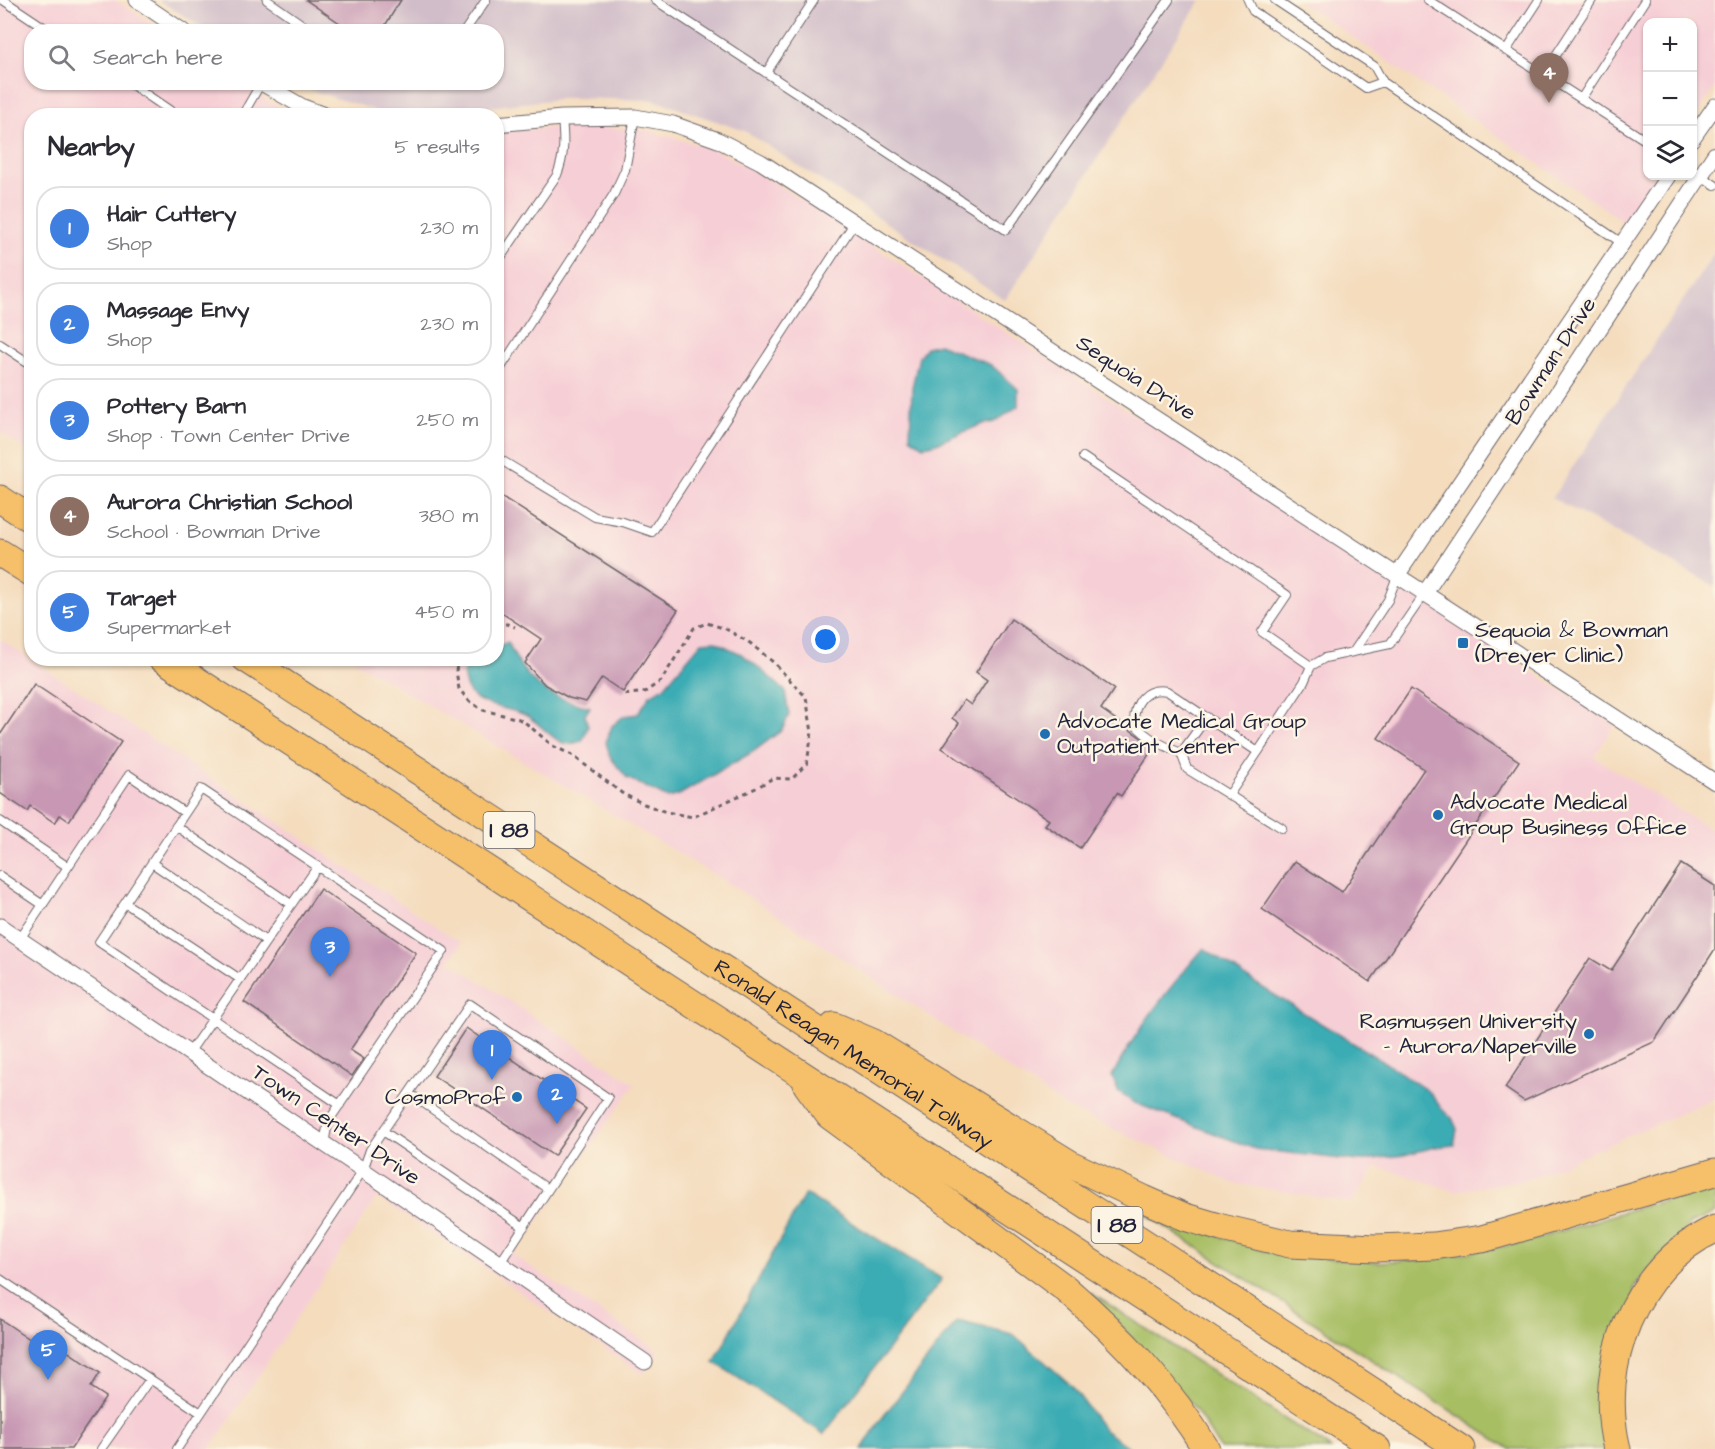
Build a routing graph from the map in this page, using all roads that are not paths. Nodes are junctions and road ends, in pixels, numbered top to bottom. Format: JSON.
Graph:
{"nodes":[{"id":1,"x":3,"y":0,"type":"edge"},
{"id":2,"x":137,"y":0,"type":"edge"},
{"id":3,"x":267,"y":0,"type":"edge"},
{"id":4,"x":486,"y":0,"type":"edge"},
{"id":5,"x":655,"y":0,"type":"edge"},
{"id":6,"x":814,"y":0,"type":"edge"},
{"id":7,"x":1169,"y":0,"type":"edge"},
{"id":8,"x":1248,"y":0,"type":"edge"},
{"id":9,"x":1275,"y":0,"type":"edge"},
{"id":10,"x":1428,"y":0,"type":"edge"},
{"id":11,"x":1539,"y":0,"type":"edge"},
{"id":12,"x":1592,"y":0,"type":"edge"},
{"id":13,"x":1645,"y":0,"type":"edge"},
{"id":14,"x":39,"y":24,"type":"edge"},
{"id":15,"x":172,"y":24,"type":"edge"},
{"id":16,"x":302,"y":24,"type":"edge"},
{"id":17,"x":470,"y":24,"type":"edge"},
{"id":18,"x":1506,"y":51,"type":"junction"},
{"id":19,"x":766,"y":73,"type":"junction"},
{"id":20,"x":1543,"y":75,"type":"junction"},
{"id":21,"x":1383,"y":82,"type":"junction"},
{"id":22,"x":140,"y":90,"type":"edge"},
{"id":23,"x":256,"y":90,"type":"edge"},
{"id":24,"x":270,"y":90,"type":"edge"},
{"id":25,"x":1581,"y":99,"type":"junction"},
{"id":26,"x":1715,"y":106,"type":"edge"},
{"id":27,"x":166,"y":108,"type":"edge"},
{"id":28,"x":246,"y":108,"type":"edge"},
{"id":29,"x":297,"y":108,"type":"edge"},
{"id":30,"x":635,"y":117,"type":"junction"},
{"id":31,"x":562,"y":118,"type":"junction"},
{"id":32,"x":504,"y":123,"type":"edge"},
{"id":33,"x":1697,"y":132,"type":"edge"},
{"id":34,"x":1643,"y":139,"type":"edge"},
{"id":35,"x":1715,"y":154,"type":"edge"},
{"id":36,"x":1697,"y":172,"type":"edge"},
{"id":37,"x":1665,"y":180,"type":"edge"},
{"id":38,"x":1692,"y":180,"type":"edge"},
{"id":39,"x":1715,"y":185,"type":"edge"},
{"id":40,"x":855,"y":222,"type":"junction"},
{"id":41,"x":1622,"y":243,"type":"junction"},
{"id":42,"x":504,"y":252,"type":"edge"},
{"id":43,"x":0,"y":344,"type":"edge"},
{"id":44,"x":24,"y":360,"type":"edge"},
{"id":45,"x":504,"y":363,"type":"edge"},
{"id":46,"x":1083,"y":458,"type":"dead end"},
{"id":47,"x":504,"y":462,"type":"edge"},
{"id":48,"x":0,"y":499,"type":"edge"},
{"id":49,"x":24,"y":515,"type":"edge"},
{"id":50,"x":0,"y":553,"type":"edge"},
{"id":51,"x":24,"y":568,"type":"edge"},
{"id":52,"x":1398,"y":574,"type":"junction"},
{"id":53,"x":1425,"y":593,"type":"junction"},
{"id":54,"x":1354,"y":651,"type":"junction"},
{"id":55,"x":174,"y":666,"type":"edge"},
{"id":56,"x":257,"y":666,"type":"edge"},
{"id":57,"x":1311,"y":666,"type":"junction"},
{"id":58,"x":1207,"y":717,"type":"junction"},
{"id":59,"x":1257,"y":752,"type":"junction"},
{"id":60,"x":1181,"y":753,"type":"junction"},
{"id":61,"x":1715,"y":782,"type":"edge"},
{"id":62,"x":1229,"y":795,"type":"junction"},
{"id":63,"x":185,"y":813,"type":"junction"},
{"id":64,"x":0,"y":821,"type":"edge"},
{"id":65,"x":176,"y":826,"type":"junction"},
{"id":66,"x":1282,"y":828,"type":"dead end"},
{"id":67,"x":152,"y":863,"type":"junction"},
{"id":68,"x":318,"y":866,"type":"junction"},
{"id":69,"x":68,"y":867,"type":"junction"},
{"id":70,"x":0,"y":876,"type":"edge"},
{"id":71,"x":125,"y":903,"type":"junction"},
{"id":72,"x":291,"y":904,"type":"junction"},
{"id":73,"x":43,"y":905,"type":"junction"},
{"id":74,"x":0,"y":926,"type":"edge"},
{"id":75,"x":20,"y":939,"type":"junction"},
{"id":76,"x":266,"y":941,"type":"junction"},
{"id":77,"x":240,"y":979,"type":"junction"},
{"id":78,"x":772,"y":1001,"type":"junction"},
{"id":79,"x":212,"y":1019,"type":"junction"},
{"id":80,"x":189,"y":1053,"type":"junction"},
{"id":81,"x":795,"y":1070,"type":"junction"},
{"id":82,"x":409,"y":1093,"type":"junction"},
{"id":83,"x":340,"y":1105,"type":"junction"},
{"id":84,"x":383,"y":1131,"type":"junction"},
{"id":85,"x":324,"y":1144,"type":"junction"},
{"id":86,"x":363,"y":1170,"type":"junction"},
{"id":87,"x":1715,"y":1172,"type":"edge"},
{"id":88,"x":548,"y":1189,"type":"junction"},
{"id":89,"x":524,"y":1227,"type":"junction"},
{"id":90,"x":1715,"y":1229,"type":"edge"},
{"id":91,"x":500,"y":1263,"type":"junction"},
{"id":92,"x":0,"y":1279,"type":"edge"},
{"id":93,"x":645,"y":1362,"type":"dead end"},
{"id":94,"x":150,"y":1379,"type":"junction"},
{"id":95,"x":201,"y":1413,"type":"junction"},
{"id":96,"x":101,"y":1449,"type":"edge"},
{"id":97,"x":177,"y":1449,"type":"edge"},
{"id":98,"x":1206,"y":1449,"type":"edge"},
{"id":99,"x":1377,"y":1449,"type":"edge"},
{"id":100,"x":1461,"y":1449,"type":"edge"},
{"id":101,"x":1617,"y":1449,"type":"edge"}],
"edges":[{"from":1,"to":14,"type":"lane"},
{"from":2,"to":15,"type":"street"},
{"from":3,"to":16,"type":"lane"},
{"from":4,"to":17,"type":"lane"},
{"from":5,"to":19,"type":"lane"},
{"from":6,"to":19,"type":"lane"},
{"from":7,"to":19,"type":"lane"},
{"from":8,"to":21,"type":"lane"},
{"from":9,"to":21,"type":"lane"},
{"from":10,"to":18,"type":"lane"},
{"from":11,"to":18,"type":"lane"},
{"from":12,"to":20,"type":"lane"},
{"from":13,"to":25,"type":"lane"},
{"from":18,"to":20,"type":"lane"},
{"from":20,"to":25,"type":"lane"},
{"from":21,"to":41,"type":"lane"},
{"from":22,"to":27,"type":"lane"},
{"from":23,"to":28,"type":"lane"},
{"from":24,"to":29,"type":"street"},
{"from":25,"to":34,"type":"lane"},
{"from":26,"to":33,"type":"street"},
{"from":30,"to":31,"type":"street","name":"Sequoia Drive"},
{"from":30,"to":40,"type":"street","name":"Sequoia Drive"},
{"from":30,"to":45,"type":"lane"},
{"from":31,"to":32,"type":"street","name":"Sequoia Drive"},
{"from":31,"to":42,"type":"lane"},
{"from":35,"to":36,"type":"street","name":"Bowman Drive"},
{"from":36,"to":39,"type":"lane"},
{"from":37,"to":41,"type":"street","name":"Bowman Drive"},
{"from":38,"to":53,"type":"street","name":"Bowman Drive"},
{"from":40,"to":47,"type":"lane"},
{"from":40,"to":52,"type":"street","name":"Sequoia Drive"},
{"from":41,"to":52,"type":"street","name":"Bowman Drive"},
{"from":43,"to":44,"type":"lane"},
{"from":46,"to":57,"type":"lane"},
{"from":48,"to":49,"type":"highway"},
{"from":50,"to":51,"type":"highway"},
{"from":52,"to":53,"type":"street","name":"Sequoia Drive"},
{"from":52,"to":54,"type":"lane"},
{"from":53,"to":54,"type":"lane"},
{"from":53,"to":61,"type":"street","name":"Sequoia Drive"},
{"from":54,"to":57,"type":"lane"},
{"from":55,"to":81,"type":"highway","name":"Ronald Reagan Memorial Tollway","number":"I 88"},
{"from":56,"to":78,"type":"highway","name":"Ronald Reagan Memorial Tollway","number":"I 88"},
{"from":57,"to":59,"type":"lane"},
{"from":58,"to":59,"type":"lane"},
{"from":58,"to":60,"type":"lane"},
{"from":58,"to":60,"type":"lane"},
{"from":59,"to":62,"type":"lane"},
{"from":60,"to":62,"type":"lane"},
{"from":62,"to":66,"type":"lane"},
{"from":63,"to":65,"type":"lane"},
{"from":63,"to":68,"type":"lane"},
{"from":63,"to":69,"type":"lane"},
{"from":64,"to":69,"type":"lane"},
{"from":65,"to":67,"type":"lane"},
{"from":65,"to":72,"type":"lane"},
{"from":67,"to":71,"type":"lane"},
{"from":67,"to":76,"type":"lane"},
{"from":68,"to":72,"type":"lane"},
{"from":68,"to":83,"type":"lane"},
{"from":69,"to":73,"type":"lane"},
{"from":70,"to":73,"type":"lane"},
{"from":71,"to":77,"type":"lane"},
{"from":71,"to":79,"type":"lane"},
{"from":72,"to":76,"type":"lane"},
{"from":73,"to":75,"type":"lane"},
{"from":74,"to":75,"type":"street","name":"Town Center Drive"},
{"from":75,"to":80,"type":"street","name":"Town Center Drive"},
{"from":76,"to":77,"type":"lane"},
{"from":77,"to":79,"type":"lane"},
{"from":78,"to":87,"type":"highway"},
{"from":78,"to":100,"type":"highway","name":"Ronald Reagan Memorial Tollway","number":"I 88"},
{"from":79,"to":80,"type":"lane"},
{"from":79,"to":83,"type":"lane"},
{"from":80,"to":85,"type":"street","name":"Town Center Drive"},
{"from":81,"to":98,"type":"highway"},
{"from":81,"to":99,"type":"highway","name":"Ronald Reagan Memorial Tollway","number":"I 88"},
{"from":82,"to":84,"type":"lane"},
{"from":82,"to":88,"type":"lane"},
{"from":82,"to":88,"type":"lane"},
{"from":83,"to":85,"type":"lane"},
{"from":84,"to":86,"type":"lane"},
{"from":84,"to":89,"type":"lane"},
{"from":85,"to":86,"type":"street","name":"Town Center Drive"},
{"from":86,"to":91,"type":"street","name":"Town Center Drive"},
{"from":86,"to":95,"type":"lane"},
{"from":88,"to":89,"type":"lane"},
{"from":89,"to":91,"type":"lane"},
{"from":90,"to":101,"type":"highway"},
{"from":91,"to":93,"type":"street","name":"Town Center Drive"},
{"from":92,"to":94,"type":"lane"},
{"from":94,"to":95,"type":"lane"},
{"from":94,"to":96,"type":"lane"},
{"from":95,"to":97,"type":"lane"}]}
